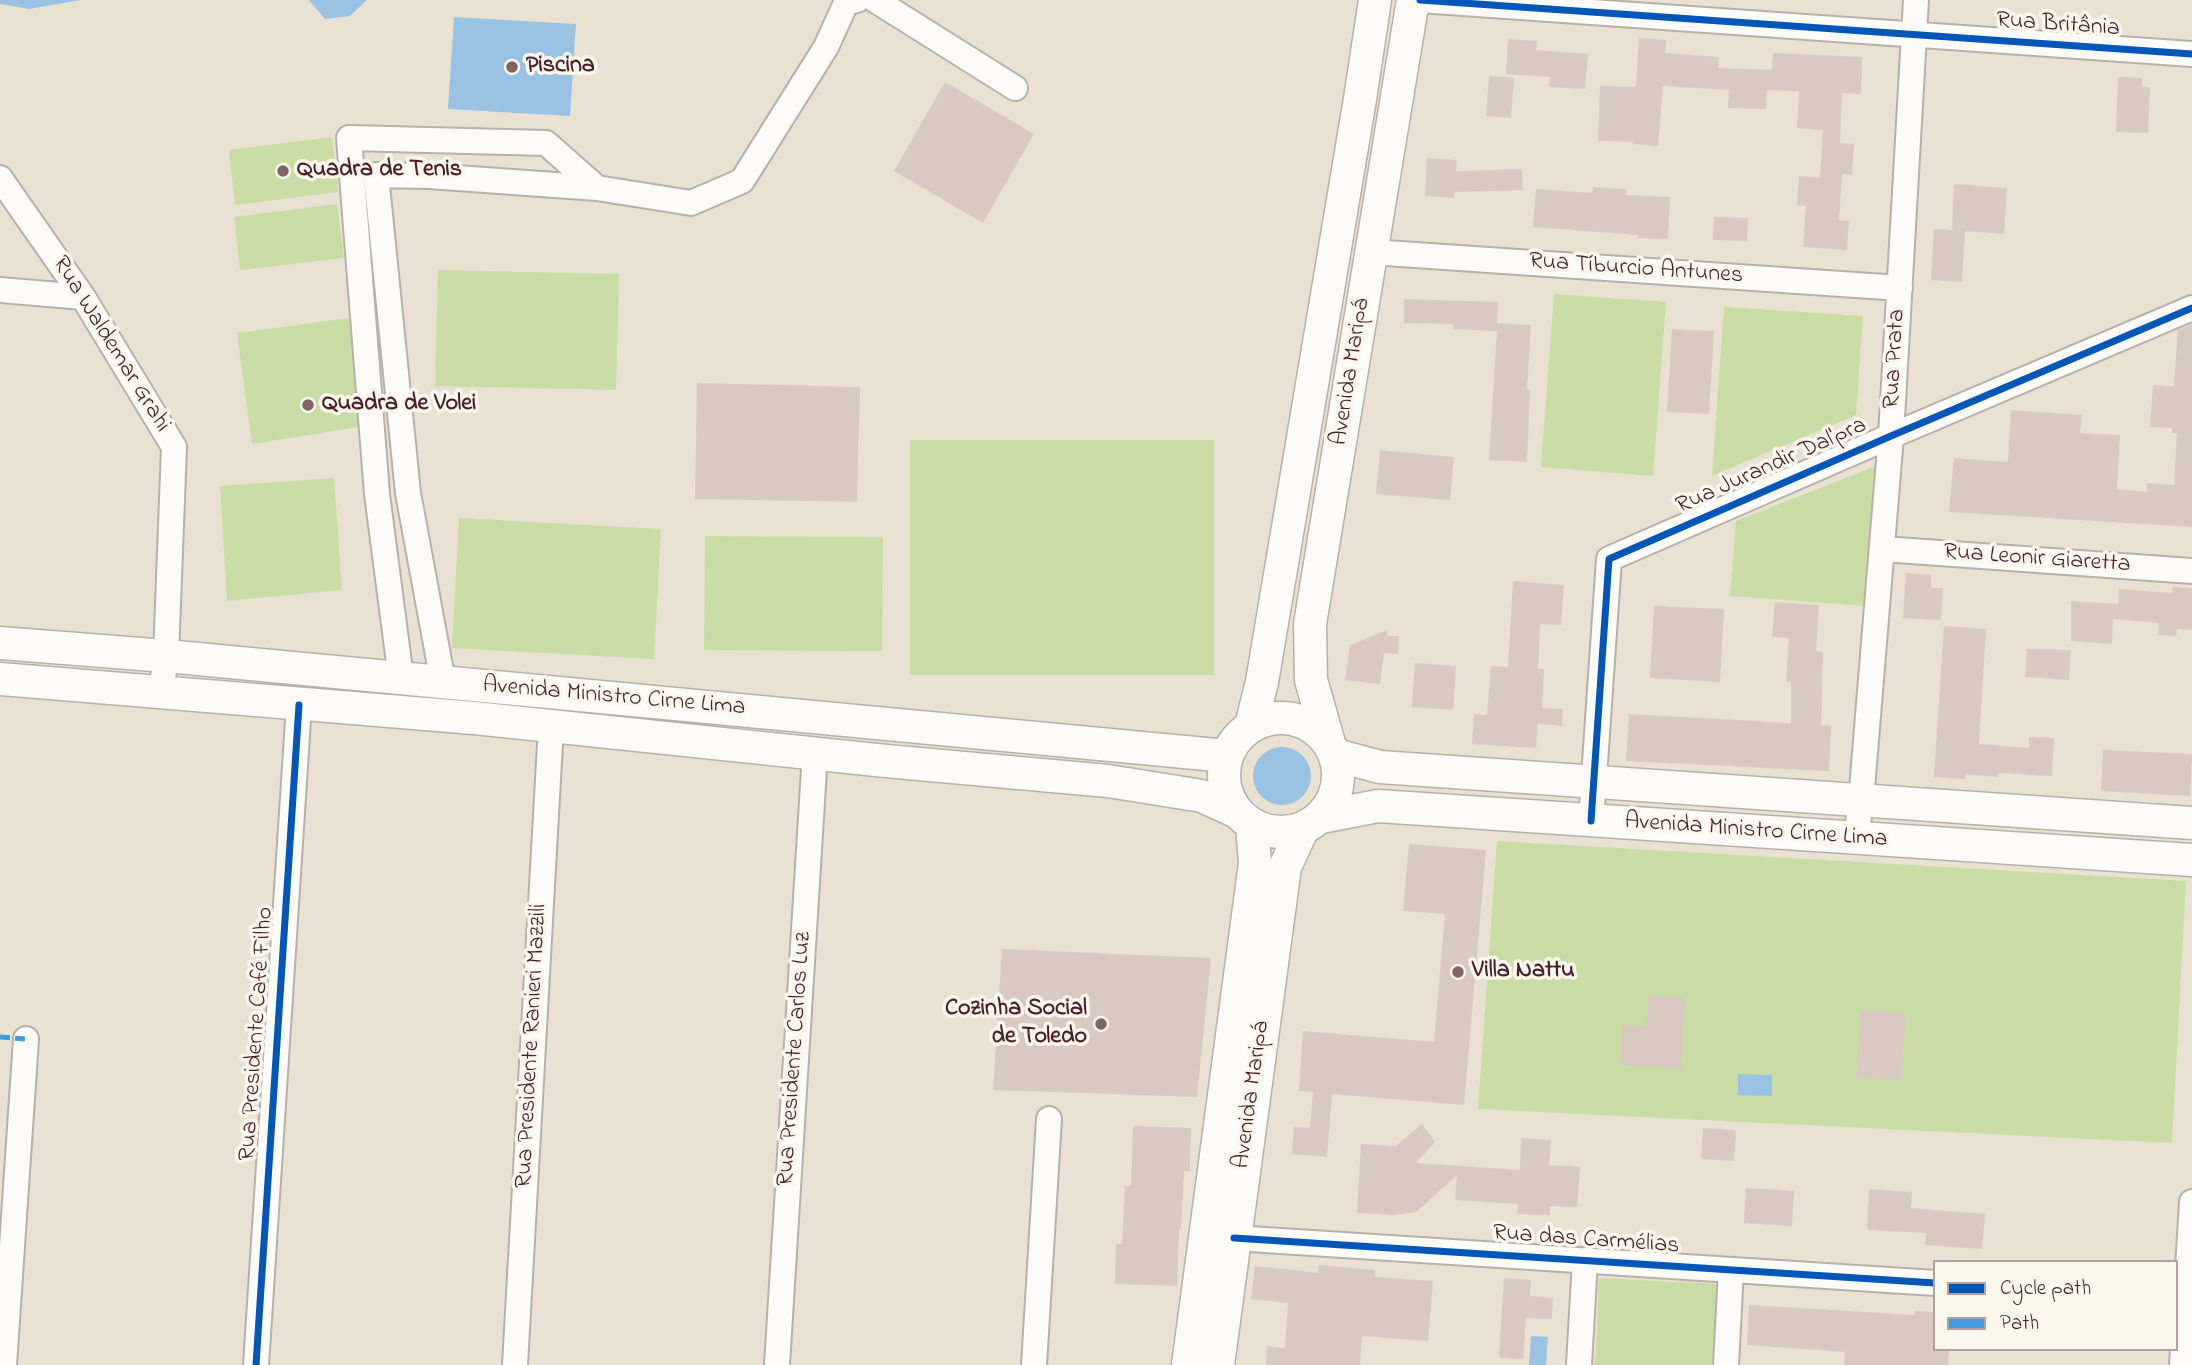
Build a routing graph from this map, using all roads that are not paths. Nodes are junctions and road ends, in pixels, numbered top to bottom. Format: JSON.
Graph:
{"nodes":[{"id":1,"x":857,"y":0,"type":"edge"},
{"id":2,"x":875,"y":0,"type":"edge"},
{"id":3,"x":1375,"y":0,"type":"edge"},
{"id":4,"x":1413,"y":0,"type":"edge"},
{"id":5,"x":1420,"y":0,"type":"edge"},
{"id":6,"x":1916,"y":0,"type":"edge"},
{"id":7,"x":1914,"y":35,"type":"junction"},
{"id":8,"x":2192,"y":54,"type":"edge"},
{"id":9,"x":1015,"y":88,"type":"dead end"},
{"id":10,"x":426,"y":141,"type":"junction"},
{"id":11,"x":429,"y":176,"type":"junction"},
{"id":12,"x":0,"y":178,"type":"edge"},
{"id":13,"x":597,"y":188,"type":"junction"},
{"id":14,"x":1371,"y":252,"type":"junction"},
{"id":15,"x":1900,"y":288,"type":"junction"},
{"id":16,"x":0,"y":290,"type":"edge"},
{"id":17,"x":83,"y":297,"type":"junction"},
{"id":18,"x":2192,"y":308,"type":"edge"},
{"id":19,"x":1891,"y":436,"type":"junction"},
{"id":20,"x":408,"y":493,"type":"junction"},
{"id":21,"x":377,"y":494,"type":"junction"},
{"id":22,"x":1882,"y":549,"type":"junction"},
{"id":23,"x":2192,"y":571,"type":"edge"},
{"id":24,"x":0,"y":643,"type":"edge"},
{"id":25,"x":166,"y":656,"type":"junction"},
{"id":26,"x":289,"y":668,"type":"junction"},
{"id":27,"x":401,"y":678,"type":"junction"},
{"id":28,"x":0,"y":679,"type":"edge"},
{"id":29,"x":443,"y":682,"type":"junction"},
{"id":30,"x":161,"y":693,"type":"junction"},
{"id":31,"x":570,"y":694,"type":"junction"},
{"id":32,"x":247,"y":699,"type":"junction"},
{"id":33,"x":299,"y":705,"type":"junction"},
{"id":34,"x":1251,"y":726,"type":"junction"},
{"id":35,"x":559,"y":727,"type":"junction"},
{"id":36,"x":1332,"y":749,"type":"junction"},
{"id":37,"x":815,"y":753,"type":"junction"},
{"id":38,"x":1227,"y":756,"type":"junction"},
{"id":39,"x":1594,"y":781,"type":"junction"},
{"id":40,"x":1861,"y":801,"type":"junction"},
{"id":41,"x":1245,"y":818,"type":"junction"},
{"id":42,"x":1591,"y":821,"type":"junction"},
{"id":43,"x":1312,"y":822,"type":"junction"},
{"id":44,"x":2192,"y":823,"type":"edge"},
{"id":45,"x":1856,"y":838,"type":"junction"},
{"id":46,"x":2192,"y":860,"type":"edge"},
{"id":47,"x":26,"y":1039,"type":"dead end"},
{"id":48,"x":1238,"y":1093,"type":"junction"},
{"id":49,"x":1049,"y":1119,"type":"dead end"},
{"id":50,"x":1232,"y":1140,"type":"junction"},
{"id":51,"x":2192,"y":1202,"type":"edge"},
{"id":52,"x":1234,"y":1238,"type":"junction"},
{"id":53,"x":1585,"y":1261,"type":"junction"},
{"id":54,"x":1731,"y":1270,"type":"junction"},
{"id":55,"x":1933,"y":1283,"type":"edge"},
{"id":56,"x":2185,"y":1299,"type":"edge"},
{"id":57,"x":4,"y":1365,"type":"edge"},
{"id":58,"x":256,"y":1365,"type":"edge"},
{"id":59,"x":515,"y":1365,"type":"edge"},
{"id":60,"x":777,"y":1365,"type":"edge"},
{"id":61,"x":1034,"y":1365,"type":"edge"},
{"id":62,"x":1188,"y":1365,"type":"edge"},
{"id":63,"x":1218,"y":1365,"type":"edge"},
{"id":64,"x":1579,"y":1365,"type":"edge"},
{"id":65,"x":1726,"y":1365,"type":"edge"},
{"id":66,"x":2182,"y":1365,"type":"edge"}],
"edges":[{"from":1,"to":13,"type":"street"},
{"from":2,"to":9,"type":"street"},
{"from":3,"to":34,"type":"main road","name":"Avenida Maripá"},
{"from":4,"to":14,"type":"main road","name":"Avenida Maripá"},
{"from":5,"to":7,"type":"street","name":"Rua Britânia"},
{"from":6,"to":7,"type":"street","name":"Rua Prata"},
{"from":7,"to":8,"type":"street","name":"Rua Britânia"},
{"from":7,"to":15,"type":"street","name":"Rua Prata"},
{"from":10,"to":11,"type":"street"},
{"from":10,"to":13,"type":"street"},
{"from":10,"to":21,"type":"street"},
{"from":11,"to":13,"type":"street"},
{"from":11,"to":20,"type":"street"},
{"from":12,"to":17,"type":"street","name":"Rua Waldemar Grahi"},
{"from":14,"to":15,"type":"street","name":"Rua Tíburcio Antunes"},
{"from":14,"to":36,"type":"main road","name":"Avenida Maripá"},
{"from":15,"to":19,"type":"street","name":"Rua Prata"},
{"from":16,"to":17,"type":"street"},
{"from":17,"to":25,"type":"street","name":"Rua Waldemar Grahi"},
{"from":18,"to":19,"type":"street","name":"Rua Jurandir Dal'pra"},
{"from":19,"to":22,"type":"street","name":"Rua Prata"},
{"from":19,"to":39,"type":"street","name":"Rua Jurandir Dal'pra"},
{"from":20,"to":21,"type":"street"},
{"from":20,"to":29,"type":"street"},
{"from":21,"to":27,"type":"street"},
{"from":22,"to":23,"type":"street","name":"Rua Leonir Giaretta"},
{"from":22,"to":40,"type":"street","name":"Rua Prata"},
{"from":24,"to":25,"type":"main road","name":"Avenida Ministro Cirne Lima"},
{"from":25,"to":26,"type":"main road","name":"Avenida Ministro Cirne Lima"},
{"from":25,"to":30,"type":"street","name":"Rua Waldemar Grahi"},
{"from":26,"to":27,"type":"main road","name":"Avenida Ministro Cirne Lima"},
{"from":26,"to":32,"type":"main road"},
{"from":27,"to":29,"type":"main road","name":"Avenida Ministro Cirne Lima"},
{"from":28,"to":30,"type":"main road"},
{"from":29,"to":31,"type":"main road","name":"Avenida Ministro Cirne Lima"},
{"from":30,"to":32,"type":"main road"},
{"from":31,"to":35,"type":"main road"},
{"from":31,"to":38,"type":"main road","name":"Avenida Ministro Cirne Lima"},
{"from":32,"to":33,"type":"main road"},
{"from":33,"to":35,"type":"main road"},
{"from":33,"to":58,"type":"street","name":"Rua Presidente Café Filho"},
{"from":34,"to":36,"type":"main road"},
{"from":34,"to":38,"type":"main road"},
{"from":35,"to":37,"type":"main road"},
{"from":35,"to":59,"type":"street","name":"Rua Presidente Ranieri Mazzili"},
{"from":36,"to":39,"type":"main road","name":"Avenida Ministro Cirne Lima"},
{"from":36,"to":43,"type":"main road"},
{"from":37,"to":41,"type":"main road"},
{"from":37,"to":60,"type":"street","name":"Rua Presidente Carlos Luz"},
{"from":38,"to":41,"type":"main road"},
{"from":39,"to":40,"type":"main road","name":"Avenida Ministro Cirne Lima"},
{"from":39,"to":42,"type":"street","name":"Rua Jurandir Dal'pra"},
{"from":40,"to":44,"type":"main road","name":"Avenida Ministro Cirne Lima"},
{"from":40,"to":45,"type":"street","name":"Rua Prata"},
{"from":41,"to":43,"type":"main road"},
{"from":41,"to":48,"type":"main road","name":"Avenida Maripá"},
{"from":42,"to":43,"type":"main road","name":"Avenida Ministro Cirne Lima"},
{"from":42,"to":45,"type":"main road","name":"Avenida Ministro Cirne Lima"},
{"from":43,"to":48,"type":"main road","name":"Avenida Maripá"},
{"from":45,"to":46,"type":"main road","name":"Avenida Ministro Cirne Lima"},
{"from":47,"to":57,"type":"street"},
{"from":48,"to":50,"type":"main road","name":"Avenida Maripá"},
{"from":49,"to":61,"type":"street"},
{"from":50,"to":52,"type":"main road","name":"Avenida Maripá"},
{"from":50,"to":62,"type":"main road","name":"Avenida Maripá"},
{"from":51,"to":56,"type":"street"},
{"from":52,"to":53,"type":"street","name":"Rua das Carmélias"},
{"from":52,"to":63,"type":"main road","name":"Avenida Maripá"},
{"from":53,"to":54,"type":"street","name":"Rua das Carmélias"},
{"from":53,"to":64,"type":"street"},
{"from":54,"to":55,"type":"street","name":"Rua das Carmélias"},
{"from":54,"to":65,"type":"street"},
{"from":56,"to":66,"type":"street"}]}
